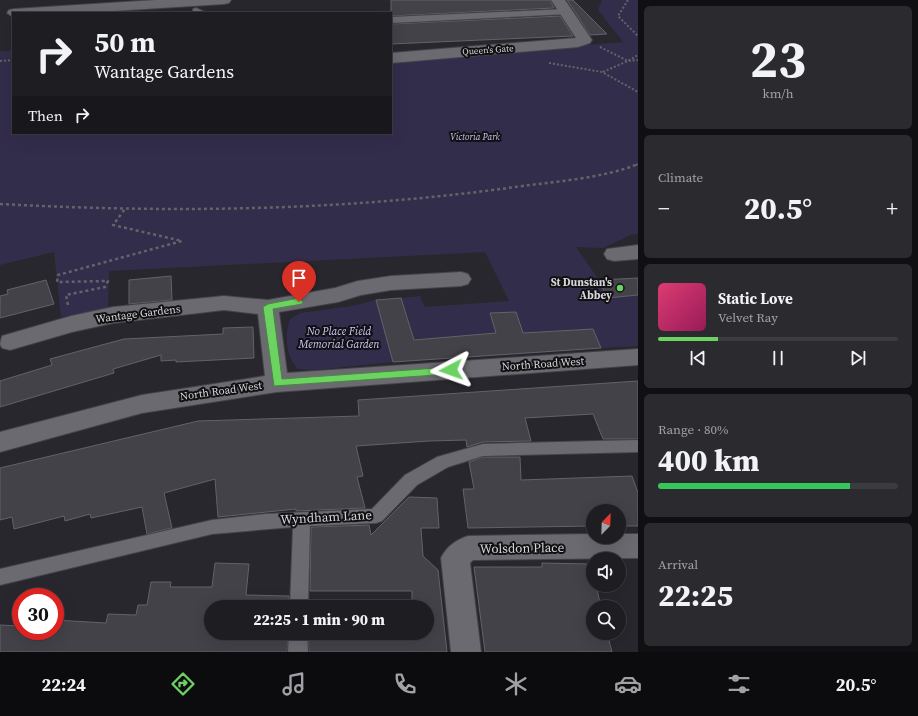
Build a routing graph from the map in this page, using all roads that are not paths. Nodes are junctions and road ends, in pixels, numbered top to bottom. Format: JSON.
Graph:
{"nodes":[{"id":1,"x":224,"y":0,"type":"edge"},
{"id":2,"x":562,"y":6,"type":"edge"},
{"id":3,"x":197,"y":9,"type":"edge"},
{"id":4,"x":59,"y":12,"type":"edge"},
{"id":5,"x":12,"y":13,"type":"edge"},
{"id":6,"x":0,"y":14,"type":"edge"},
{"id":7,"x":392,"y":20,"type":"edge"},
{"id":8,"x":392,"y":58,"type":"edge"},
{"id":9,"x":638,"y":252,"type":"edge"},
{"id":10,"x":614,"y":254,"type":"dead end"},
{"id":11,"x":461,"y":280,"type":"dead end"},
{"id":12,"x":268,"y":307,"type":"junction"},
{"id":13,"x":10,"y":342,"type":"dead end"},
{"id":14,"x":638,"y":357,"type":"edge"},
{"id":15,"x":277,"y":383,"type":"junction"},
{"id":16,"x":0,"y":442,"type":"edge"},
{"id":17,"x":638,"y":446,"type":"edge"},
{"id":18,"x":302,"y":519,"type":"junction"},
{"id":19,"x":638,"y":546,"type":"edge"},
{"id":20,"x":0,"y":577,"type":"edge"},
{"id":21,"x":299,"y":600,"type":"edge"},
{"id":22,"x":298,"y":640,"type":"edge"},
{"id":23,"x":298,"y":652,"type":"edge"},
{"id":24,"x":466,"y":652,"type":"edge"}],
"edges":[{"from":1,"to":3,"type":"street"},
{"from":2,"to":7,"type":"lane"},
{"from":2,"to":8,"type":"street","name":"Queen's Gate"},
{"from":3,"to":4,"type":"street"},
{"from":5,"to":6,"type":"street"},
{"from":9,"to":10,"type":"street"},
{"from":11,"to":12,"type":"street","name":"Wantage Gardens"},
{"from":12,"to":13,"type":"street","name":"Wantage Gardens"},
{"from":12,"to":15,"type":"street"},
{"from":14,"to":15,"type":"street","name":"North Road West"},
{"from":15,"to":16,"type":"street","name":"North Road West"},
{"from":17,"to":18,"type":"lane","name":"Wyndham Lane"},
{"from":18,"to":20,"type":"lane","name":"Wyndham Lane"},
{"from":18,"to":21,"type":"lane"},
{"from":19,"to":24,"type":"street","name":"Wolsdon Place"},
{"from":22,"to":23,"type":"lane"}]}
